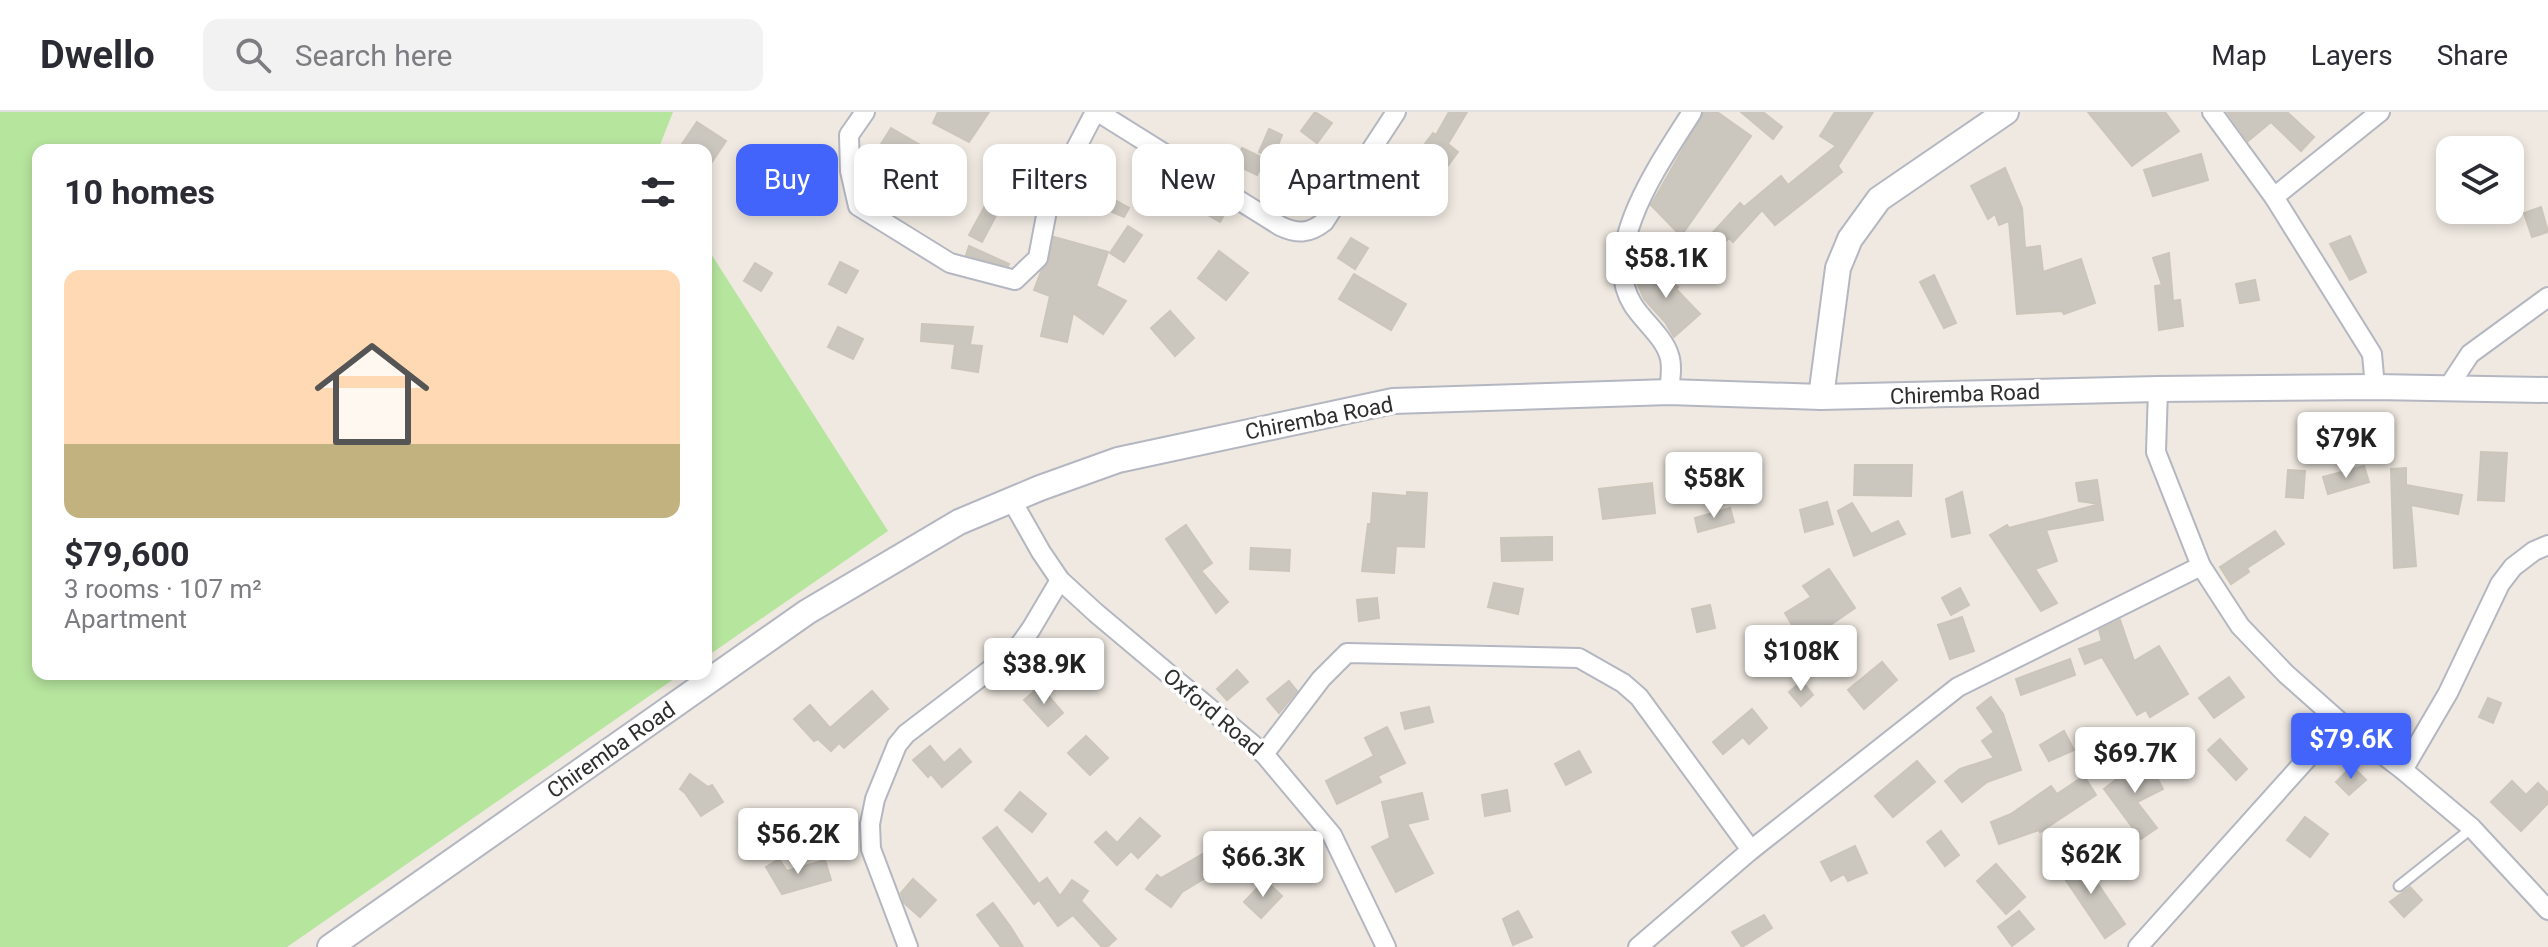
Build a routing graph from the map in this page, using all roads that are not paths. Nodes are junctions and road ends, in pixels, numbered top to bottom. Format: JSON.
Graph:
{"nodes":[{"id":1,"x":865,"y":112,"type":"edge"},
{"id":2,"x":1097,"y":112,"type":"edge"},
{"id":3,"x":1396,"y":112,"type":"edge"},
{"id":4,"x":1692,"y":112,"type":"edge"},
{"id":5,"x":2006,"y":112,"type":"edge"},
{"id":6,"x":2212,"y":112,"type":"edge"},
{"id":7,"x":2380,"y":112,"type":"edge"},
{"id":8,"x":2274,"y":197,"type":"junction"},
{"id":9,"x":2548,"y":297,"type":"edge"},
{"id":10,"x":2375,"y":387,"type":"junction"},
{"id":11,"x":2158,"y":389,"type":"junction"},
{"id":12,"x":2447,"y":389,"type":"junction"},
{"id":13,"x":2548,"y":390,"type":"edge"},
{"id":14,"x":1669,"y":392,"type":"junction"},
{"id":15,"x":1821,"y":397,"type":"junction"},
{"id":16,"x":1011,"y":499,"type":"junction"},
{"id":17,"x":2548,"y":545,"type":"edge"},
{"id":18,"x":2201,"y":566,"type":"junction"},
{"id":19,"x":1060,"y":580,"type":"junction"},
{"id":20,"x":712,"y":679,"type":"edge"},
{"id":21,"x":710,"y":680,"type":"edge"},
{"id":22,"x":2340,"y":722,"type":"junction"},
{"id":23,"x":1264,"y":754,"type":"junction"},
{"id":24,"x":2403,"y":770,"type":"junction"},
{"id":25,"x":2472,"y":828,"type":"junction"},
{"id":26,"x":1751,"y":850,"type":"junction"},
{"id":27,"x":2399,"y":886,"type":"dead end"},
{"id":28,"x":2548,"y":910,"type":"edge"},
{"id":29,"x":330,"y":947,"type":"edge"},
{"id":30,"x":908,"y":947,"type":"edge"},
{"id":31,"x":1386,"y":947,"type":"edge"},
{"id":32,"x":1638,"y":947,"type":"edge"},
{"id":33,"x":2138,"y":947,"type":"edge"}],
"edges":[{"from":1,"to":2,"type":"street"},
{"from":2,"to":3,"type":"street"},
{"from":4,"to":14,"type":"street"},
{"from":5,"to":15,"type":"main road"},
{"from":6,"to":8,"type":"street"},
{"from":7,"to":8,"type":"street"},
{"from":8,"to":10,"type":"street"},
{"from":9,"to":12,"type":"street"},
{"from":10,"to":11,"type":"main road","name":"Chiremba Road"},
{"from":10,"to":12,"type":"main road","name":"Chiremba Road"},
{"from":11,"to":15,"type":"main road","name":"Chiremba Road"},
{"from":11,"to":18,"type":"street"},
{"from":12,"to":13,"type":"main road","name":"Chiremba Road"},
{"from":14,"to":15,"type":"main road","name":"Chiremba Road"},
{"from":14,"to":16,"type":"main road","name":"Chiremba Road"},
{"from":16,"to":19,"type":"street","name":"Oxford Road"},
{"from":16,"to":20,"type":"main road","name":"Chiremba Road"},
{"from":17,"to":24,"type":"street"},
{"from":18,"to":22,"type":"street"},
{"from":18,"to":26,"type":"street"},
{"from":19,"to":23,"type":"street","name":"Oxford Road"},
{"from":19,"to":30,"type":"street"},
{"from":21,"to":29,"type":"main road","name":"Chiremba Road"},
{"from":22,"to":24,"type":"street"},
{"from":22,"to":33,"type":"street"},
{"from":23,"to":26,"type":"street"},
{"from":23,"to":31,"type":"street","name":"Oxford Road"},
{"from":24,"to":25,"type":"street"},
{"from":25,"to":27,"type":"lane"},
{"from":25,"to":28,"type":"street"},
{"from":26,"to":32,"type":"street"}]}
